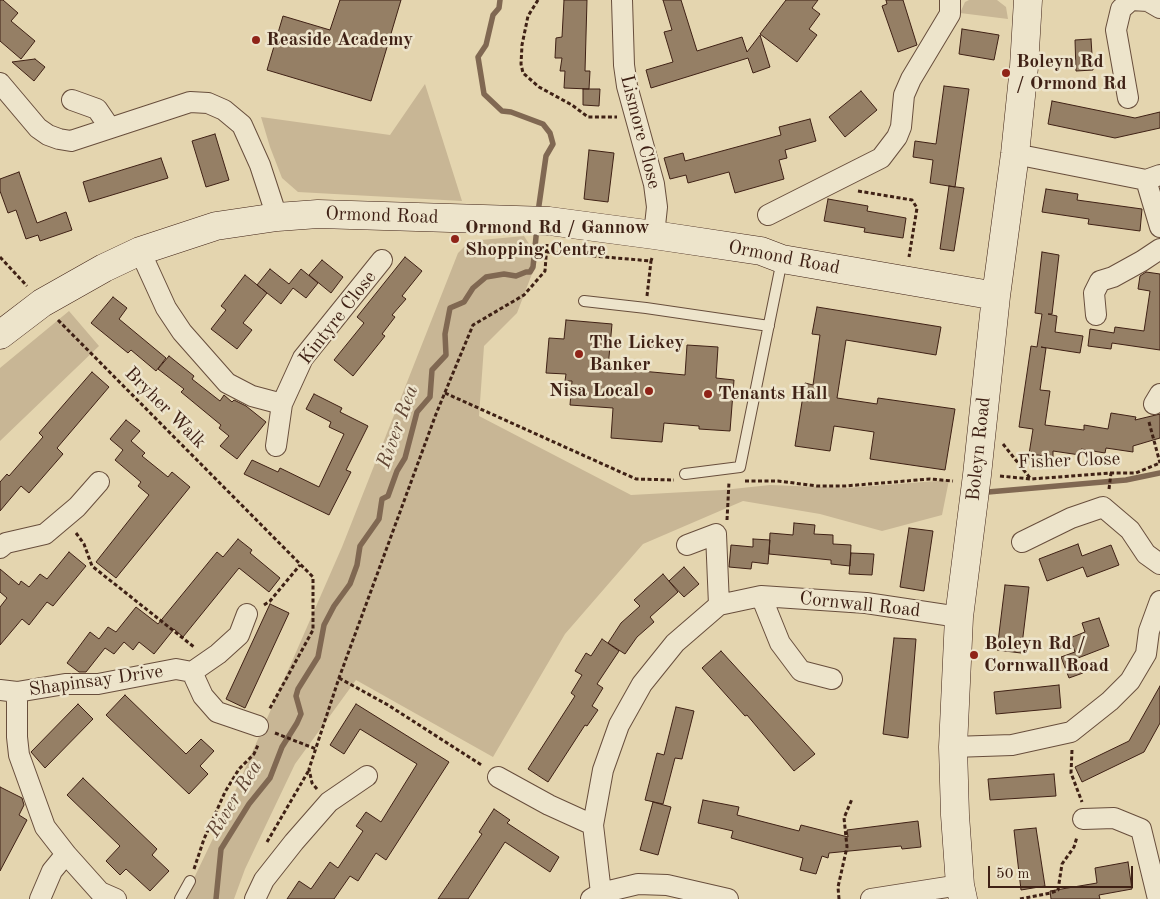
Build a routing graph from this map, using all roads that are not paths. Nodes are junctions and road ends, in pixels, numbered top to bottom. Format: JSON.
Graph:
{"nodes":[{"id":1,"x":622,"y":0,"type":"edge"},
{"id":2,"x":950,"y":0,"type":"edge"},
{"id":3,"x":1028,"y":0,"type":"edge"},
{"id":4,"x":1160,"y":8,"type":"edge"},
{"id":5,"x":0,"y":83,"type":"edge"},
{"id":6,"x":1128,"y":98,"type":"dead end"},
{"id":7,"x":72,"y":100,"type":"dead end"},
{"id":8,"x":110,"y":128,"type":"junction"},
{"id":9,"x":1015,"y":154,"type":"junction"},
{"id":10,"x":1153,"y":178,"type":"edge"},
{"id":11,"x":768,"y":215,"type":"dead end"},
{"id":12,"x":277,"y":217,"type":"junction"},
{"id":13,"x":1160,"y":227,"type":"edge"},
{"id":14,"x":654,"y":235,"type":"junction"},
{"id":15,"x":1160,"y":249,"type":"edge"},
{"id":16,"x":140,"y":251,"type":"junction"},
{"id":17,"x":782,"y":259,"type":"junction"},
{"id":18,"x":382,"y":260,"type":"dead end"},
{"id":19,"x":996,"y":296,"type":"junction"},
{"id":20,"x":584,"y":301,"type":"dead end"},
{"id":21,"x":1096,"y":315,"type":"dead end"},
{"id":22,"x":768,"y":326,"type":"junction"},
{"id":23,"x":0,"y":335,"type":"edge"},
{"id":24,"x":282,"y":404,"type":"junction"},
{"id":25,"x":276,"y":446,"type":"dead end"},
{"id":26,"x":685,"y":474,"type":"dead end"},
{"id":27,"x":99,"y":482,"type":"dead end"},
{"id":28,"x":1022,"y":542,"type":"dead end"},
{"id":29,"x":687,"y":545,"type":"dead end"},
{"id":30,"x":0,"y":548,"type":"edge"},
{"id":31,"x":1160,"y":564,"type":"edge"},
{"id":32,"x":761,"y":596,"type":"junction"},
{"id":33,"x":1160,"y":601,"type":"edge"},
{"id":34,"x":720,"y":605,"type":"junction"},
{"id":35,"x":247,"y":614,"type":"road end"},
{"id":36,"x":959,"y":617,"type":"junction"},
{"id":37,"x":1153,"y":658,"type":"edge"},
{"id":38,"x":192,"y":672,"type":"junction"},
{"id":39,"x":832,"y":679,"type":"dead end"},
{"id":40,"x":8,"y":691,"type":"edge"},
{"id":41,"x":262,"y":728,"type":"road end"},
{"id":42,"x":953,"y":747,"type":"junction"},
{"id":43,"x":367,"y":776,"type":"dead end"},
{"id":44,"x":498,"y":777,"type":"road end"},
{"id":45,"x":1083,"y":819,"type":"road end"},
{"id":46,"x":594,"y":825,"type":"junction"},
{"id":47,"x":66,"y":854,"type":"junction"},
{"id":48,"x":190,"y":881,"type":"road end"},
{"id":49,"x":962,"y":892,"type":"edge"},
{"id":50,"x":596,"y":896,"type":"edge"},
{"id":51,"x":40,"y":899,"type":"edge"},
{"id":52,"x":116,"y":899,"type":"edge"},
{"id":53,"x":180,"y":899,"type":"edge"},
{"id":54,"x":255,"y":899,"type":"edge"},
{"id":55,"x":722,"y":899,"type":"edge"},
{"id":56,"x":871,"y":899,"type":"edge"},
{"id":57,"x":1158,"y":899,"type":"edge"}],
"edges":[{"from":1,"to":14,"type":"street","name":"Lismore Close"},
{"from":2,"to":11,"type":"street"},
{"from":3,"to":9,"type":"street","name":"Boleyn Road"},
{"from":4,"to":6,"type":"street"},
{"from":5,"to":8,"type":"street"},
{"from":7,"to":8,"type":"street"},
{"from":8,"to":12,"type":"street"},
{"from":9,"to":10,"type":"street"},
{"from":9,"to":19,"type":"street","name":"Boleyn Road"},
{"from":10,"to":13,"type":"street"},
{"from":12,"to":14,"type":"street","name":"Ormond Road"},
{"from":12,"to":16,"type":"street","name":"Ormond Road"},
{"from":14,"to":17,"type":"street","name":"Ormond Road"},
{"from":15,"to":21,"type":"street"},
{"from":16,"to":23,"type":"street","name":"Ormond Road"},
{"from":16,"to":24,"type":"street"},
{"from":17,"to":19,"type":"street","name":"Ormond Road"},
{"from":17,"to":22,"type":"lane"},
{"from":18,"to":24,"type":"street","name":"Kintyre Close"},
{"from":19,"to":36,"type":"street","name":"Boleyn Road"},
{"from":20,"to":22,"type":"lane"},
{"from":22,"to":26,"type":"lane"},
{"from":24,"to":25,"type":"street","name":"Kintyre Close"},
{"from":27,"to":30,"type":"street"},
{"from":28,"to":31,"type":"street"},
{"from":29,"to":34,"type":"street"},
{"from":32,"to":34,"type":"street","name":"Cornwall Road"},
{"from":32,"to":36,"type":"street","name":"Cornwall Road"},
{"from":32,"to":39,"type":"street"},
{"from":33,"to":37,"type":"street"},
{"from":34,"to":46,"type":"street","name":"Cornwall Road"},
{"from":35,"to":38,"type":"street"},
{"from":36,"to":42,"type":"street","name":"Boleyn Road"},
{"from":37,"to":42,"type":"street"},
{"from":38,"to":40,"type":"street","name":"Shapinsay Drive"},
{"from":38,"to":41,"type":"street"},
{"from":40,"to":47,"type":"street"},
{"from":42,"to":49,"type":"street","name":"Boleyn Road"},
{"from":43,"to":54,"type":"street"},
{"from":44,"to":46,"type":"street"},
{"from":45,"to":57,"type":"street"},
{"from":46,"to":50,"type":"street","name":"Cornwall Road"},
{"from":47,"to":51,"type":"street"},
{"from":47,"to":52,"type":"street"},
{"from":48,"to":53,"type":"lane"},
{"from":49,"to":56,"type":"street"},
{"from":50,"to":55,"type":"street"}]}
